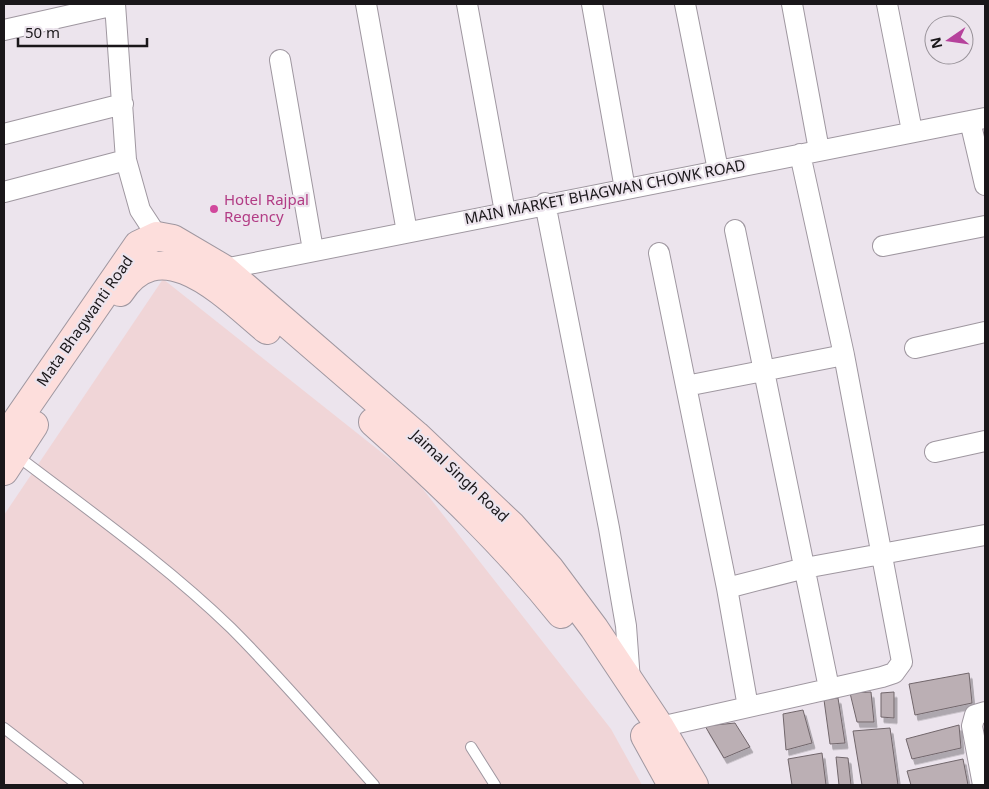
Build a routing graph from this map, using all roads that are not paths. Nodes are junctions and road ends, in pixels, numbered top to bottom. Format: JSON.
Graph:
{"nodes":[{"id":1,"x":115,"y":4,"type":"edge"},
{"id":2,"x":366,"y":4,"type":"edge"},
{"id":3,"x":467,"y":4,"type":"edge"},
{"id":4,"x":592,"y":4,"type":"edge"},
{"id":5,"x":685,"y":4,"type":"edge"},
{"id":6,"x":792,"y":4,"type":"edge"},
{"id":7,"x":887,"y":4,"type":"edge"},
{"id":8,"x":4,"y":30,"type":"edge"},
{"id":9,"x":280,"y":60,"type":"dead end"},
{"id":10,"x":123,"y":104,"type":"junction"},
{"id":11,"x":978,"y":119,"type":"edge"},
{"id":12,"x":912,"y":131,"type":"junction"},
{"id":13,"x":4,"y":134,"type":"edge"},
{"id":14,"x":820,"y":150,"type":"junction"},
{"id":15,"x":800,"y":154,"type":"junction"},
{"id":16,"x":126,"y":160,"type":"junction"},
{"id":17,"x":718,"y":170,"type":"junction"},
{"id":18,"x":985,"y":185,"type":"edge"},
{"id":19,"x":625,"y":188,"type":"junction"},
{"id":20,"x":4,"y":192,"type":"edge"},
{"id":21,"x":544,"y":203,"type":"junction"},
{"id":22,"x":505,"y":212,"type":"junction"},
{"id":23,"x":985,"y":226,"type":"edge"},
{"id":24,"x":735,"y":230,"type":"dead end"},
{"id":25,"x":407,"y":232,"type":"junction"},
{"id":26,"x":157,"y":236,"type":"junction"},
{"id":27,"x":882,"y":246,"type":"dead end"},
{"id":28,"x":313,"y":250,"type":"junction"},
{"id":29,"x":658,"y":253,"type":"dead end"},
{"id":30,"x":224,"y":269,"type":"junction"},
{"id":31,"x":985,"y":332,"type":"edge"},
{"id":32,"x":915,"y":348,"type":"dead end"},
{"id":33,"x":844,"y":355,"type":"junction"},
{"id":34,"x":764,"y":370,"type":"junction"},
{"id":35,"x":686,"y":386,"type":"junction"},
{"id":36,"x":985,"y":441,"type":"edge"},
{"id":37,"x":935,"y":452,"type":"dead end"},
{"id":38,"x":7,"y":454,"type":"edge"},
{"id":39,"x":985,"y":535,"type":"edge"},
{"id":40,"x":882,"y":554,"type":"junction"},
{"id":41,"x":805,"y":568,"type":"junction"},
{"id":42,"x":727,"y":588,"type":"junction"},
{"id":43,"x":630,"y":684,"type":"junction"},
{"id":44,"x":828,"y":688,"type":"junction"},
{"id":45,"x":748,"y":707,"type":"junction"},
{"id":46,"x":985,"y":712,"type":"edge"},
{"id":47,"x":660,"y":727,"type":"junction"},
{"id":48,"x":4,"y":728,"type":"edge"},
{"id":49,"x":471,"y":747,"type":"dead end"},
{"id":50,"x":78,"y":785,"type":"edge"},
{"id":51,"x":374,"y":785,"type":"edge"},
{"id":52,"x":495,"y":785,"type":"edge"},
{"id":53,"x":672,"y":785,"type":"edge"},
{"id":54,"x":694,"y":785,"type":"edge"},
{"id":55,"x":983,"y":785,"type":"edge"}],
"edges":[{"from":1,"to":8,"type":"street"},
{"from":1,"to":10,"type":"street"},
{"from":2,"to":25,"type":"street"},
{"from":3,"to":22,"type":"street"},
{"from":4,"to":19,"type":"street"},
{"from":5,"to":17,"type":"street"},
{"from":6,"to":14,"type":"street"},
{"from":7,"to":12,"type":"street"},
{"from":9,"to":28,"type":"street"},
{"from":10,"to":13,"type":"street"},
{"from":10,"to":16,"type":"street"},
{"from":11,"to":12,"type":"street","name":"MAIN MARKET BHAGWAN CHOWK ROAD"},
{"from":11,"to":18,"type":"street"},
{"from":12,"to":14,"type":"street","name":"MAIN MARKET BHAGWAN CHOWK ROAD"},
{"from":14,"to":15,"type":"street","name":"MAIN MARKET BHAGWAN CHOWK ROAD"},
{"from":15,"to":17,"type":"street","name":"MAIN MARKET BHAGWAN CHOWK ROAD"},
{"from":15,"to":33,"type":"street"},
{"from":16,"to":20,"type":"street"},
{"from":16,"to":26,"type":"street"},
{"from":17,"to":19,"type":"street","name":"MAIN MARKET BHAGWAN CHOWK ROAD"},
{"from":19,"to":21,"type":"street","name":"MAIN MARKET BHAGWAN CHOWK ROAD"},
{"from":21,"to":22,"type":"street","name":"MAIN MARKET BHAGWAN CHOWK ROAD"},
{"from":21,"to":43,"type":"street"},
{"from":22,"to":25,"type":"street","name":"MAIN MARKET BHAGWAN CHOWK ROAD"},
{"from":23,"to":27,"type":"street"},
{"from":24,"to":34,"type":"street"},
{"from":25,"to":28,"type":"street","name":"MAIN MARKET BHAGWAN CHOWK ROAD"},
{"from":26,"to":30,"type":"street","name":"Jaimal Singh Road"},
{"from":26,"to":38,"type":"street","name":"Mata Bhagwanti Road"},
{"from":28,"to":30,"type":"street","name":"MAIN MARKET BHAGWAN CHOWK ROAD"},
{"from":29,"to":35,"type":"street"},
{"from":30,"to":43,"type":"street","name":"Jaimal Singh Road"},
{"from":31,"to":32,"type":"street"},
{"from":33,"to":34,"type":"street"},
{"from":33,"to":40,"type":"street"},
{"from":34,"to":35,"type":"street"},
{"from":34,"to":41,"type":"street"},
{"from":35,"to":42,"type":"street"},
{"from":36,"to":37,"type":"street"},
{"from":38,"to":51,"type":"lane"},
{"from":38,"to":53,"type":"street"},
{"from":39,"to":40,"type":"street"},
{"from":40,"to":41,"type":"street"},
{"from":40,"to":44,"type":"street"},
{"from":41,"to":42,"type":"street"},
{"from":41,"to":44,"type":"street"},
{"from":42,"to":45,"type":"street"},
{"from":43,"to":47,"type":"street","name":"Jaimal Singh Road"},
{"from":44,"to":45,"type":"street"},
{"from":45,"to":47,"type":"street"},
{"from":46,"to":55,"type":"street"},
{"from":47,"to":54,"type":"street","name":"Jaimal Singh Road"},
{"from":48,"to":50,"type":"lane"},
{"from":49,"to":52,"type":"lane"}]}
